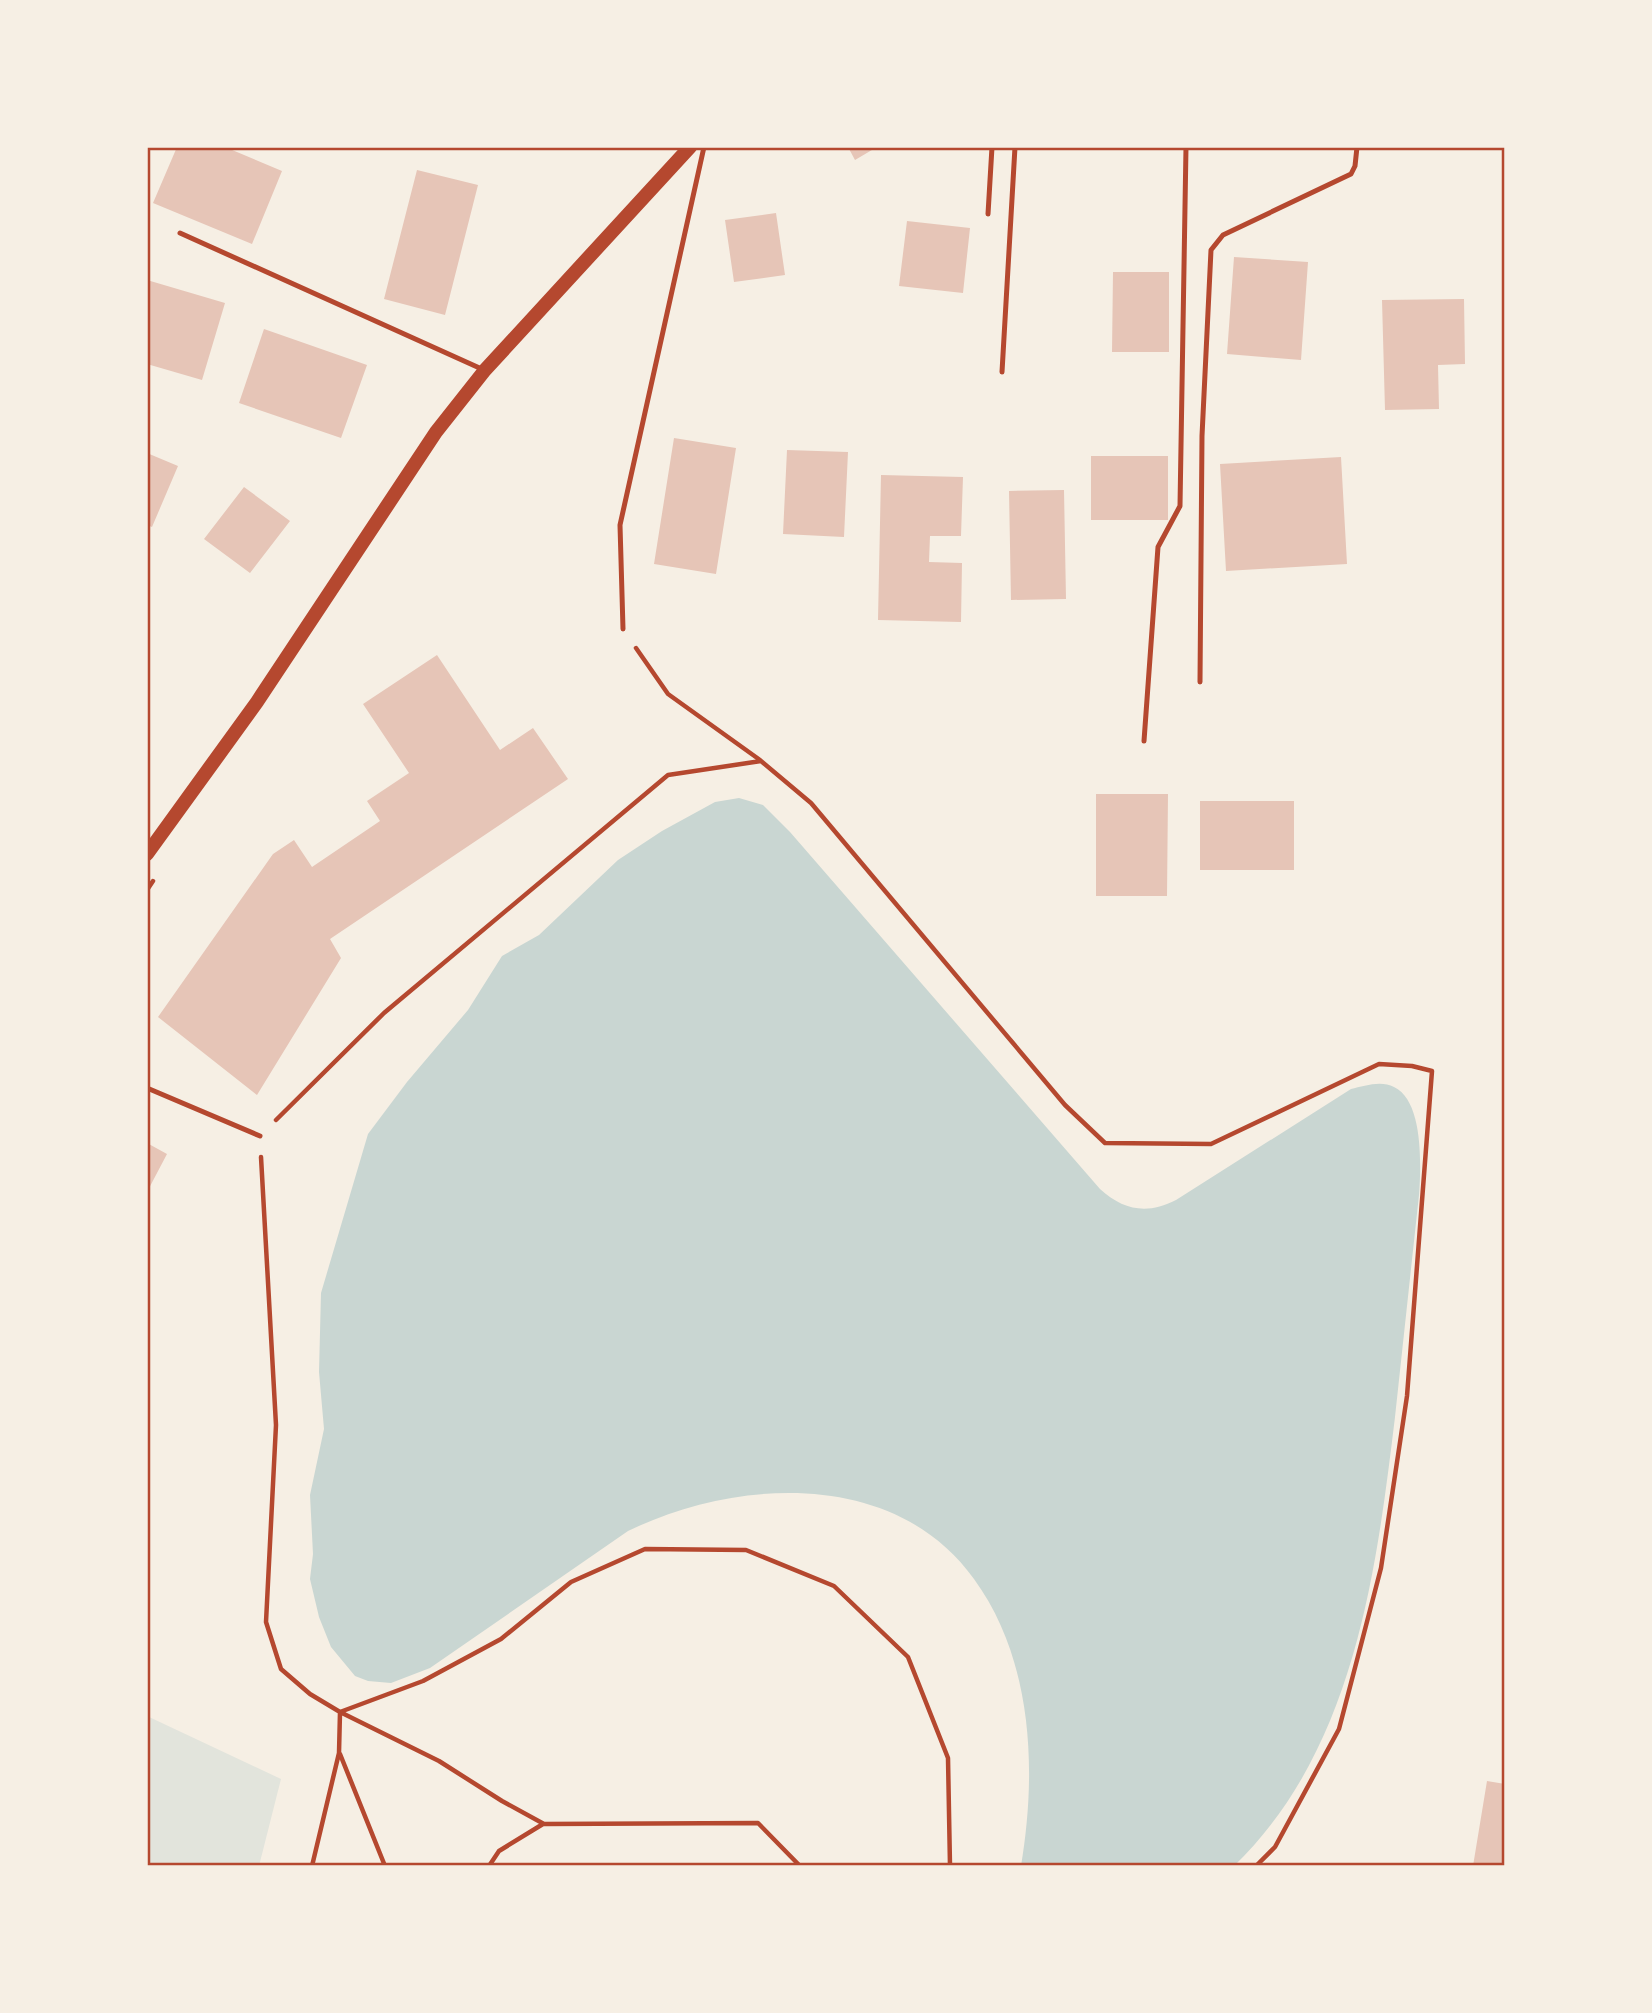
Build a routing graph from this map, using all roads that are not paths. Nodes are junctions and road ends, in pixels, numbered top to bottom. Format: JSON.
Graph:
{"nodes":[{"id":1,"x":690,"y":147,"type":"edge"},
{"id":2,"x":704,"y":147,"type":"edge"},
{"id":3,"x":992,"y":147,"type":"edge"},
{"id":4,"x":1015,"y":147,"type":"edge"},
{"id":5,"x":1186,"y":147,"type":"edge"},
{"id":6,"x":1357,"y":147,"type":"edge"},
{"id":7,"x":988,"y":214,"type":"dead end"},
{"id":8,"x":180,"y":233,"type":"dead end"},
{"id":9,"x":485,"y":370,"type":"junction"},
{"id":10,"x":1002,"y":372,"type":"dead end"},
{"id":11,"x":623,"y":629,"type":"road end"},
{"id":12,"x":1200,"y":682,"type":"dead end"},
{"id":13,"x":1144,"y":741,"type":"dead end"},
{"id":14,"x":147,"y":854,"type":"edge"},
{"id":15,"x":147,"y":1088,"type":"edge"},
{"id":16,"x":260,"y":1136,"type":"road end"}],
"edges":[{"from":1,"to":9,"type":"main road"},
{"from":2,"to":11,"type":"lane"},
{"from":3,"to":7,"type":"lane"},
{"from":4,"to":10,"type":"lane"},
{"from":5,"to":13,"type":"lane"},
{"from":6,"to":12,"type":"lane"},
{"from":8,"to":9,"type":"lane"},
{"from":9,"to":14,"type":"main road"},
{"from":15,"to":16,"type":"lane"}]}
